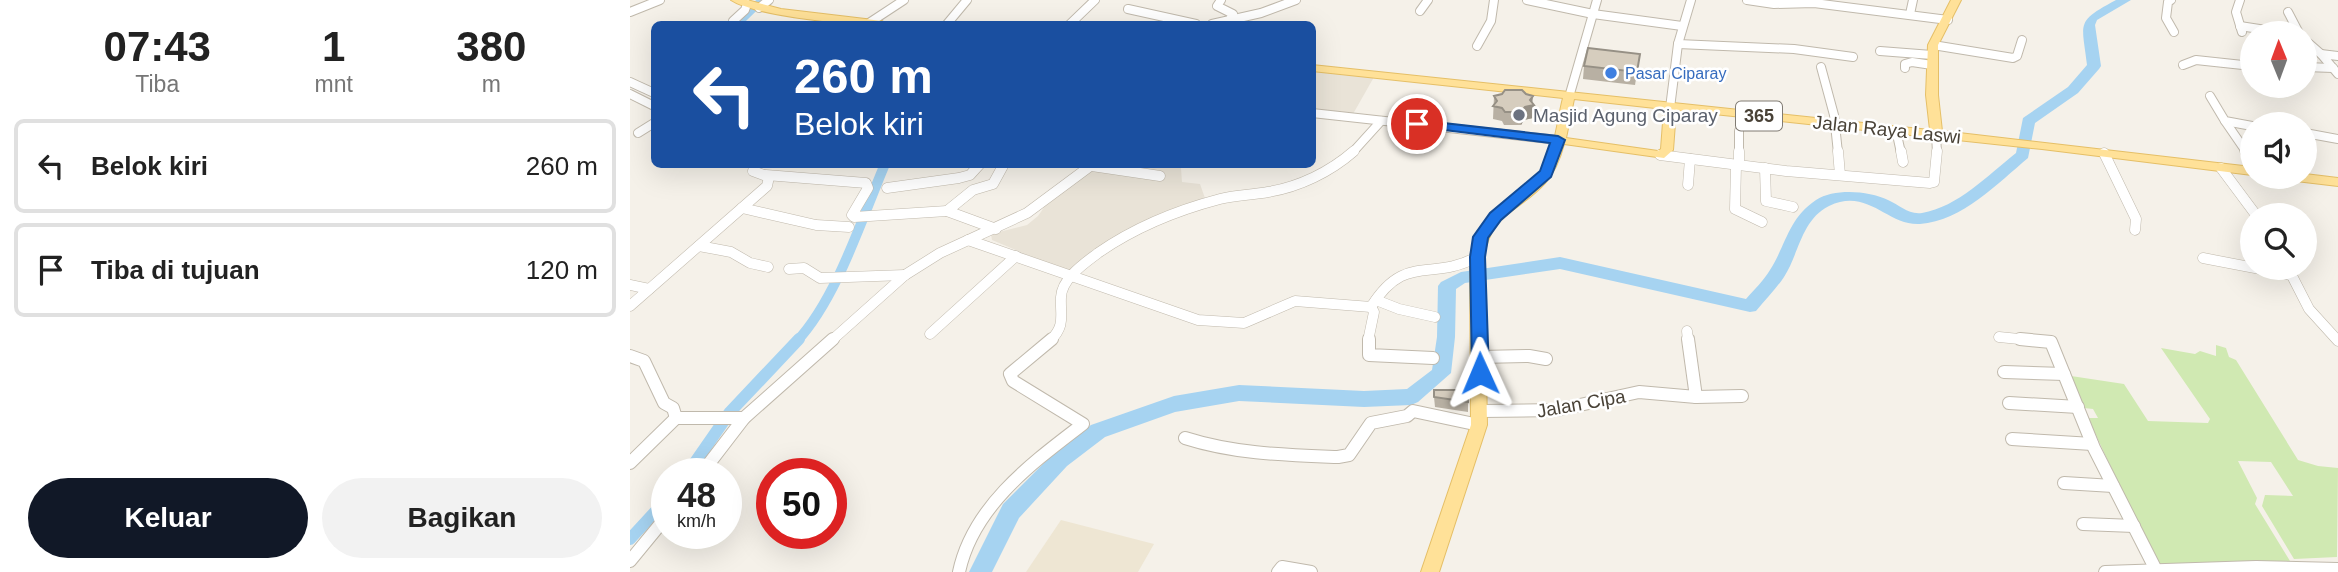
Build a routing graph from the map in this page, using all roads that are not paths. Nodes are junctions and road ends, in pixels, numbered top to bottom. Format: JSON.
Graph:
{"nodes":[{"id":1,"x":660,"y":0,"type":"edge"},
{"id":2,"x":736,"y":0,"type":"edge"},
{"id":3,"x":769,"y":0,"type":"edge"},
{"id":4,"x":904,"y":0,"type":"edge"},
{"id":5,"x":967,"y":0,"type":"edge"},
{"id":6,"x":1095,"y":0,"type":"edge"},
{"id":7,"x":1221,"y":0,"type":"edge"},
{"id":8,"x":1296,"y":0,"type":"edge"},
{"id":9,"x":1428,"y":0,"type":"edge"},
{"id":10,"x":1494,"y":0,"type":"edge"},
{"id":11,"x":1527,"y":0,"type":"edge"},
{"id":12,"x":1597,"y":0,"type":"edge"},
{"id":13,"x":1691,"y":0,"type":"edge"},
{"id":14,"x":1747,"y":0,"type":"edge"},
{"id":15,"x":1913,"y":0,"type":"edge"},
{"id":16,"x":1956,"y":0,"type":"edge"},
{"id":17,"x":2171,"y":0,"type":"edge"},
{"id":18,"x":2240,"y":0,"type":"edge"},
{"id":19,"x":1814,"y":1,"type":"edge"},
{"id":20,"x":1852,"y":3,"type":"edge"},
{"id":21,"x":753,"y":6,"type":"junction"},
{"id":22,"x":1128,"y":9,"type":"dead end"},
{"id":23,"x":878,"y":10,"type":"dead end"},
{"id":24,"x":1420,"y":11,"type":"dead end"},
{"id":25,"x":630,"y":12,"type":"edge"},
{"id":26,"x":2288,"y":12,"type":"dead end"},
{"id":27,"x":1593,"y":14,"type":"junction"},
{"id":28,"x":1910,"y":14,"type":"junction"},
{"id":29,"x":1232,"y":18,"type":"junction"},
{"id":30,"x":1948,"y":20,"type":"junction"},
{"id":31,"x":733,"y":21,"type":"dead end"},
{"id":32,"x":853,"y":21,"type":"edge"},
{"id":33,"x":874,"y":21,"type":"edge"},
{"id":34,"x":877,"y":21,"type":"edge"},
{"id":35,"x":950,"y":21,"type":"edge"},
{"id":36,"x":1073,"y":21,"type":"edge"},
{"id":37,"x":1182,"y":21,"type":"edge"},
{"id":38,"x":1214,"y":21,"type":"edge"},
{"id":39,"x":1222,"y":21,"type":"edge"},
{"id":40,"x":2293,"y":21,"type":"edge"},
{"id":41,"x":1682,"y":26,"type":"junction"},
{"id":42,"x":2240,"y":26,"type":"edge"},
{"id":43,"x":2174,"y":32,"type":"dead end"},
{"id":44,"x":2022,"y":40,"type":"dead end"},
{"id":45,"x":1678,"y":44,"type":"junction"},
{"id":46,"x":1477,"y":46,"type":"dead end"},
{"id":47,"x":2317,"y":50,"type":"edge"},
{"id":48,"x":1880,"y":51,"type":"dead end"},
{"id":49,"x":2321,"y":54,"type":"junction"},
{"id":50,"x":1933,"y":55,"type":"junction"},
{"id":51,"x":2338,"y":56,"type":"edge"},
{"id":52,"x":1853,"y":57,"type":"dead end"},
{"id":53,"x":2183,"y":65,"type":"dead end"},
{"id":54,"x":2240,"y":65,"type":"edge"},
{"id":55,"x":1821,"y":67,"type":"dead end"},
{"id":56,"x":1316,"y":68,"type":"edge"},
{"id":57,"x":1905,"y":68,"type":"dead end"},
{"id":58,"x":2317,"y":69,"type":"edge"},
{"id":59,"x":2335,"y":71,"type":"edge"},
{"id":60,"x":630,"y":82,"type":"edge"},
{"id":61,"x":651,"y":92,"type":"edge"},
{"id":62,"x":630,"y":94,"type":"edge"},
{"id":63,"x":2210,"y":96,"type":"dead end"},
{"id":64,"x":1569,"y":97,"type":"junction"},
{"id":65,"x":651,"y":104,"type":"edge"},
{"id":66,"x":1670,"y":108,"type":"junction"},
{"id":67,"x":1316,"y":113,"type":"edge"},
{"id":68,"x":1381,"y":121,"type":"junction"},
{"id":69,"x":2225,"y":121,"type":"junction"},
{"id":70,"x":1833,"y":124,"type":"junction"},
{"id":71,"x":2240,"y":124,"type":"edge"},
{"id":72,"x":651,"y":125,"type":"edge"},
{"id":73,"x":1896,"y":130,"type":"junction"},
{"id":74,"x":1739,"y":131,"type":"dead end"},
{"id":75,"x":638,"y":133,"type":"dead end"},
{"id":76,"x":1936,"y":134,"type":"junction"},
{"id":77,"x":2317,"y":135,"type":"edge"},
{"id":78,"x":2338,"y":139,"type":"edge"},
{"id":79,"x":1558,"y":140,"type":"junction"},
{"id":80,"x":2240,"y":143,"type":"edge"},
{"id":81,"x":2104,"y":153,"type":"junction"},
{"id":82,"x":1660,"y":155,"type":"junction"},
{"id":83,"x":1690,"y":159,"type":"junction"},
{"id":84,"x":1903,"y":162,"type":"dead end"},
{"id":85,"x":1737,"y":165,"type":"junction"},
{"id":86,"x":754,"y":168,"type":"edge"},
{"id":87,"x":976,"y":168,"type":"edge"},
{"id":88,"x":1002,"y":168,"type":"edge"},
{"id":89,"x":1089,"y":168,"type":"edge"},
{"id":90,"x":1111,"y":168,"type":"edge"},
{"id":91,"x":1765,"y":168,"type":"junction"},
{"id":92,"x":2221,"y":168,"type":"junction"},
{"id":93,"x":2240,"y":170,"type":"edge"},
{"id":94,"x":766,"y":175,"type":"junction"},
{"id":95,"x":1840,"y":175,"type":"junction"},
{"id":96,"x":1160,"y":176,"type":"dead end"},
{"id":97,"x":2317,"y":180,"type":"edge"},
{"id":98,"x":2338,"y":182,"type":"edge"},
{"id":99,"x":1688,"y":185,"type":"dead end"},
{"id":100,"x":887,"y":188,"type":"dead end"},
{"id":101,"x":2247,"y":203,"type":"edge"},
{"id":102,"x":1793,"y":206,"type":"dead end"},
{"id":103,"x":742,"y":208,"type":"junction"},
{"id":104,"x":947,"y":211,"type":"junction"},
{"id":105,"x":856,"y":220,"type":"junction"},
{"id":106,"x":1762,"y":222,"type":"dead end"},
{"id":107,"x":996,"y":229,"type":"junction"},
{"id":108,"x":2135,"y":230,"type":"dead end"},
{"id":109,"x":968,"y":240,"type":"junction"},
{"id":110,"x":699,"y":246,"type":"junction"},
{"id":111,"x":1016,"y":256,"type":"junction"},
{"id":112,"x":2203,"y":258,"type":"dead end"},
{"id":113,"x":1478,"y":259,"type":"junction"},
{"id":114,"x":2240,"y":264,"type":"edge"},
{"id":115,"x":768,"y":267,"type":"dead end"},
{"id":116,"x":789,"y":269,"type":"dead end"},
{"id":117,"x":905,"y":275,"type":"junction"},
{"id":118,"x":1071,"y":277,"type":"junction"},
{"id":119,"x":2293,"y":280,"type":"edge"},
{"id":120,"x":630,"y":285,"type":"edge"},
{"id":121,"x":649,"y":289,"type":"junction"},
{"id":122,"x":1373,"y":304,"type":"junction"},
{"id":123,"x":630,"y":306,"type":"edge"},
{"id":124,"x":1435,"y":317,"type":"dead end"},
{"id":125,"x":1687,"y":331,"type":"dead end"},
{"id":126,"x":930,"y":334,"type":"dead end"},
{"id":127,"x":1999,"y":337,"type":"dead end"},
{"id":128,"x":2338,"y":341,"type":"edge"},
{"id":129,"x":630,"y":356,"type":"edge"},
{"id":130,"x":1480,"y":357,"type":"junction"},
{"id":131,"x":1433,"y":358,"type":"dead end"},
{"id":132,"x":1546,"y":359,"type":"dead end"},
{"id":133,"x":2004,"y":372,"type":"dead end"},
{"id":134,"x":2064,"y":374,"type":"junction"},
{"id":135,"x":1742,"y":396,"type":"dead end"},
{"id":136,"x":1696,"y":397,"type":"junction"},
{"id":137,"x":2010,"y":403,"type":"dead end"},
{"id":138,"x":2078,"y":407,"type":"junction"},
{"id":139,"x":676,"y":418,"type":"junction"},
{"id":140,"x":744,"y":418,"type":"junction"},
{"id":141,"x":1480,"y":418,"type":"junction"},
{"id":142,"x":1185,"y":438,"type":"dead end"},
{"id":143,"x":2012,"y":439,"type":"dead end"},
{"id":144,"x":2092,"y":444,"type":"junction"},
{"id":145,"x":713,"y":458,"type":"edge"},
{"id":146,"x":630,"y":463,"type":"edge"},
{"id":147,"x":2064,"y":483,"type":"dead end"},
{"id":148,"x":2113,"y":486,"type":"junction"},
{"id":149,"x":2083,"y":524,"type":"dead end"},
{"id":150,"x":2134,"y":526,"type":"junction"},
{"id":151,"x":651,"y":535,"type":"edge"},
{"id":152,"x":630,"y":561,"type":"edge"},
{"id":153,"x":2338,"y":569,"type":"edge"},
{"id":154,"x":2257,"y":570,"type":"edge"},
{"id":155,"x":2156,"y":571,"type":"edge"},
{"id":156,"x":959,"y":572,"type":"edge"},
{"id":157,"x":1278,"y":572,"type":"edge"},
{"id":158,"x":1311,"y":572,"type":"edge"},
{"id":159,"x":1430,"y":572,"type":"edge"},
{"id":160,"x":2105,"y":572,"type":"edge"}],
"edges":[{"from":1,"to":25,"type":"street"},
{"from":2,"to":21,"type":"main road"},
{"from":3,"to":21,"type":"street"},
{"from":4,"to":34,"type":"street"},
{"from":5,"to":35,"type":"street"},
{"from":6,"to":36,"type":"street"},
{"from":7,"to":29,"type":"street"},
{"from":8,"to":29,"type":"street"},
{"from":9,"to":24,"type":"street"},
{"from":10,"to":46,"type":"street"},
{"from":11,"to":27,"type":"street"},
{"from":12,"to":27,"type":"street"},
{"from":13,"to":41,"type":"street"},
{"from":14,"to":19,"type":"street"},
{"from":15,"to":28,"type":"street"},
{"from":16,"to":30,"type":"main road"},
{"from":17,"to":43,"type":"street"},
{"from":18,"to":42,"type":"street"},
{"from":19,"to":20,"type":"street"},
{"from":20,"to":28,"type":"street"},
{"from":21,"to":31,"type":"street"},
{"from":21,"to":32,"type":"main road"},
{"from":22,"to":37,"type":"street"},
{"from":23,"to":33,"type":"street"},
{"from":26,"to":40,"type":"street"},
{"from":27,"to":41,"type":"street"},
{"from":27,"to":64,"type":"street"},
{"from":28,"to":30,"type":"street"},
{"from":29,"to":38,"type":"street"},
{"from":29,"to":39,"type":"street"},
{"from":30,"to":50,"type":"main road"},
{"from":41,"to":45,"type":"street"},
{"from":44,"to":50,"type":"street"},
{"from":45,"to":52,"type":"street"},
{"from":45,"to":66,"type":"street"},
{"from":47,"to":49,"type":"street"},
{"from":48,"to":50,"type":"street"},
{"from":49,"to":51,"type":"street"},
{"from":49,"to":59,"type":"street"},
{"from":50,"to":57,"type":"street"},
{"from":50,"to":76,"type":"main road"},
{"from":53,"to":54,"type":"street"},
{"from":55,"to":70,"type":"street"},
{"from":56,"to":64,"type":"main road","name":"Jalan Raya Laswi","number":"365"},
{"from":58,"to":59,"type":"street"},
{"from":60,"to":61,"type":"street"},
{"from":62,"to":65,"type":"street"},
{"from":63,"to":69,"type":"street"},
{"from":64,"to":66,"type":"main road","name":"Jalan Raya Laswi","number":"365"},
{"from":64,"to":79,"type":"main road"},
{"from":66,"to":70,"type":"main road","name":"Jalan Raya Laswi","number":"365"},
{"from":66,"to":82,"type":"main road"},
{"from":67,"to":68,"type":"street"},
{"from":68,"to":79,"type":"street"},
{"from":68,"to":118,"type":"street"},
{"from":69,"to":71,"type":"street"},
{"from":69,"to":80,"type":"street"},
{"from":70,"to":73,"type":"main road","name":"Jalan Raya Laswi","number":"365"},
{"from":70,"to":95,"type":"street"},
{"from":72,"to":75,"type":"street"},
{"from":73,"to":76,"type":"main road","name":"Jalan Raya Laswi","number":"365"},
{"from":73,"to":84,"type":"street"},
{"from":74,"to":85,"type":"street"},
{"from":76,"to":81,"type":"main road","name":"Jalan Raya Laswi","number":"365"},
{"from":76,"to":95,"type":"street"},
{"from":77,"to":78,"type":"street"},
{"from":79,"to":82,"type":"main road"},
{"from":79,"to":113,"type":"main road"},
{"from":81,"to":92,"type":"main road","name":"Jalan Raya Laswi","number":"365"},
{"from":81,"to":108,"type":"street"},
{"from":82,"to":83,"type":"street"},
{"from":83,"to":85,"type":"street"},
{"from":83,"to":99,"type":"street"},
{"from":85,"to":91,"type":"street"},
{"from":85,"to":106,"type":"street"},
{"from":86,"to":94,"type":"street"},
{"from":87,"to":100,"type":"street"},
{"from":88,"to":104,"type":"street"},
{"from":89,"to":107,"type":"street"},
{"from":90,"to":96,"type":"street"},
{"from":91,"to":95,"type":"street"},
{"from":91,"to":102,"type":"street"},
{"from":92,"to":93,"type":"main road","name":"Jalan Raya Laswi","number":"365"},
{"from":92,"to":101,"type":"street"},
{"from":94,"to":103,"type":"street"},
{"from":94,"to":105,"type":"street"},
{"from":97,"to":98,"type":"main road"},
{"from":103,"to":105,"type":"street"},
{"from":103,"to":110,"type":"street"},
{"from":104,"to":105,"type":"street"},
{"from":104,"to":107,"type":"street"},
{"from":107,"to":109,"type":"street"},
{"from":109,"to":111,"type":"street"},
{"from":109,"to":117,"type":"street"},
{"from":110,"to":115,"type":"street"},
{"from":110,"to":121,"type":"street"},
{"from":111,"to":118,"type":"street"},
{"from":111,"to":126,"type":"street"},
{"from":112,"to":114,"type":"street"},
{"from":113,"to":122,"type":"street"},
{"from":113,"to":130,"type":"main road"},
{"from":116,"to":117,"type":"street"},
{"from":117,"to":140,"type":"street"},
{"from":118,"to":122,"type":"street"},
{"from":118,"to":156,"type":"street"},
{"from":119,"to":128,"type":"street"},
{"from":120,"to":121,"type":"street"},
{"from":121,"to":123,"type":"street"},
{"from":122,"to":124,"type":"street"},
{"from":122,"to":131,"type":"street"},
{"from":125,"to":136,"type":"street"},
{"from":127,"to":134,"type":"street"},
{"from":129,"to":139,"type":"street"},
{"from":130,"to":132,"type":"street"},
{"from":130,"to":141,"type":"main road"},
{"from":133,"to":134,"type":"street"},
{"from":134,"to":138,"type":"street"},
{"from":135,"to":136,"type":"street","name":"Jalan Cipa"},
{"from":136,"to":141,"type":"street","name":"Jalan Cipa"},
{"from":137,"to":138,"type":"street"},
{"from":138,"to":144,"type":"street"},
{"from":139,"to":140,"type":"street"},
{"from":139,"to":146,"type":"street"},
{"from":140,"to":145,"type":"street"},
{"from":141,"to":142,"type":"street","name":"Jalan Cipa"},
{"from":141,"to":159,"type":"main road"},
{"from":143,"to":144,"type":"street"},
{"from":144,"to":148,"type":"street"},
{"from":147,"to":148,"type":"street"},
{"from":148,"to":150,"type":"street"},
{"from":149,"to":150,"type":"street"},
{"from":150,"to":155,"type":"street"},
{"from":151,"to":152,"type":"street"},
{"from":153,"to":154,"type":"street"},
{"from":154,"to":155,"type":"street"},
{"from":155,"to":160,"type":"street"},
{"from":157,"to":158,"type":"street"}]}
